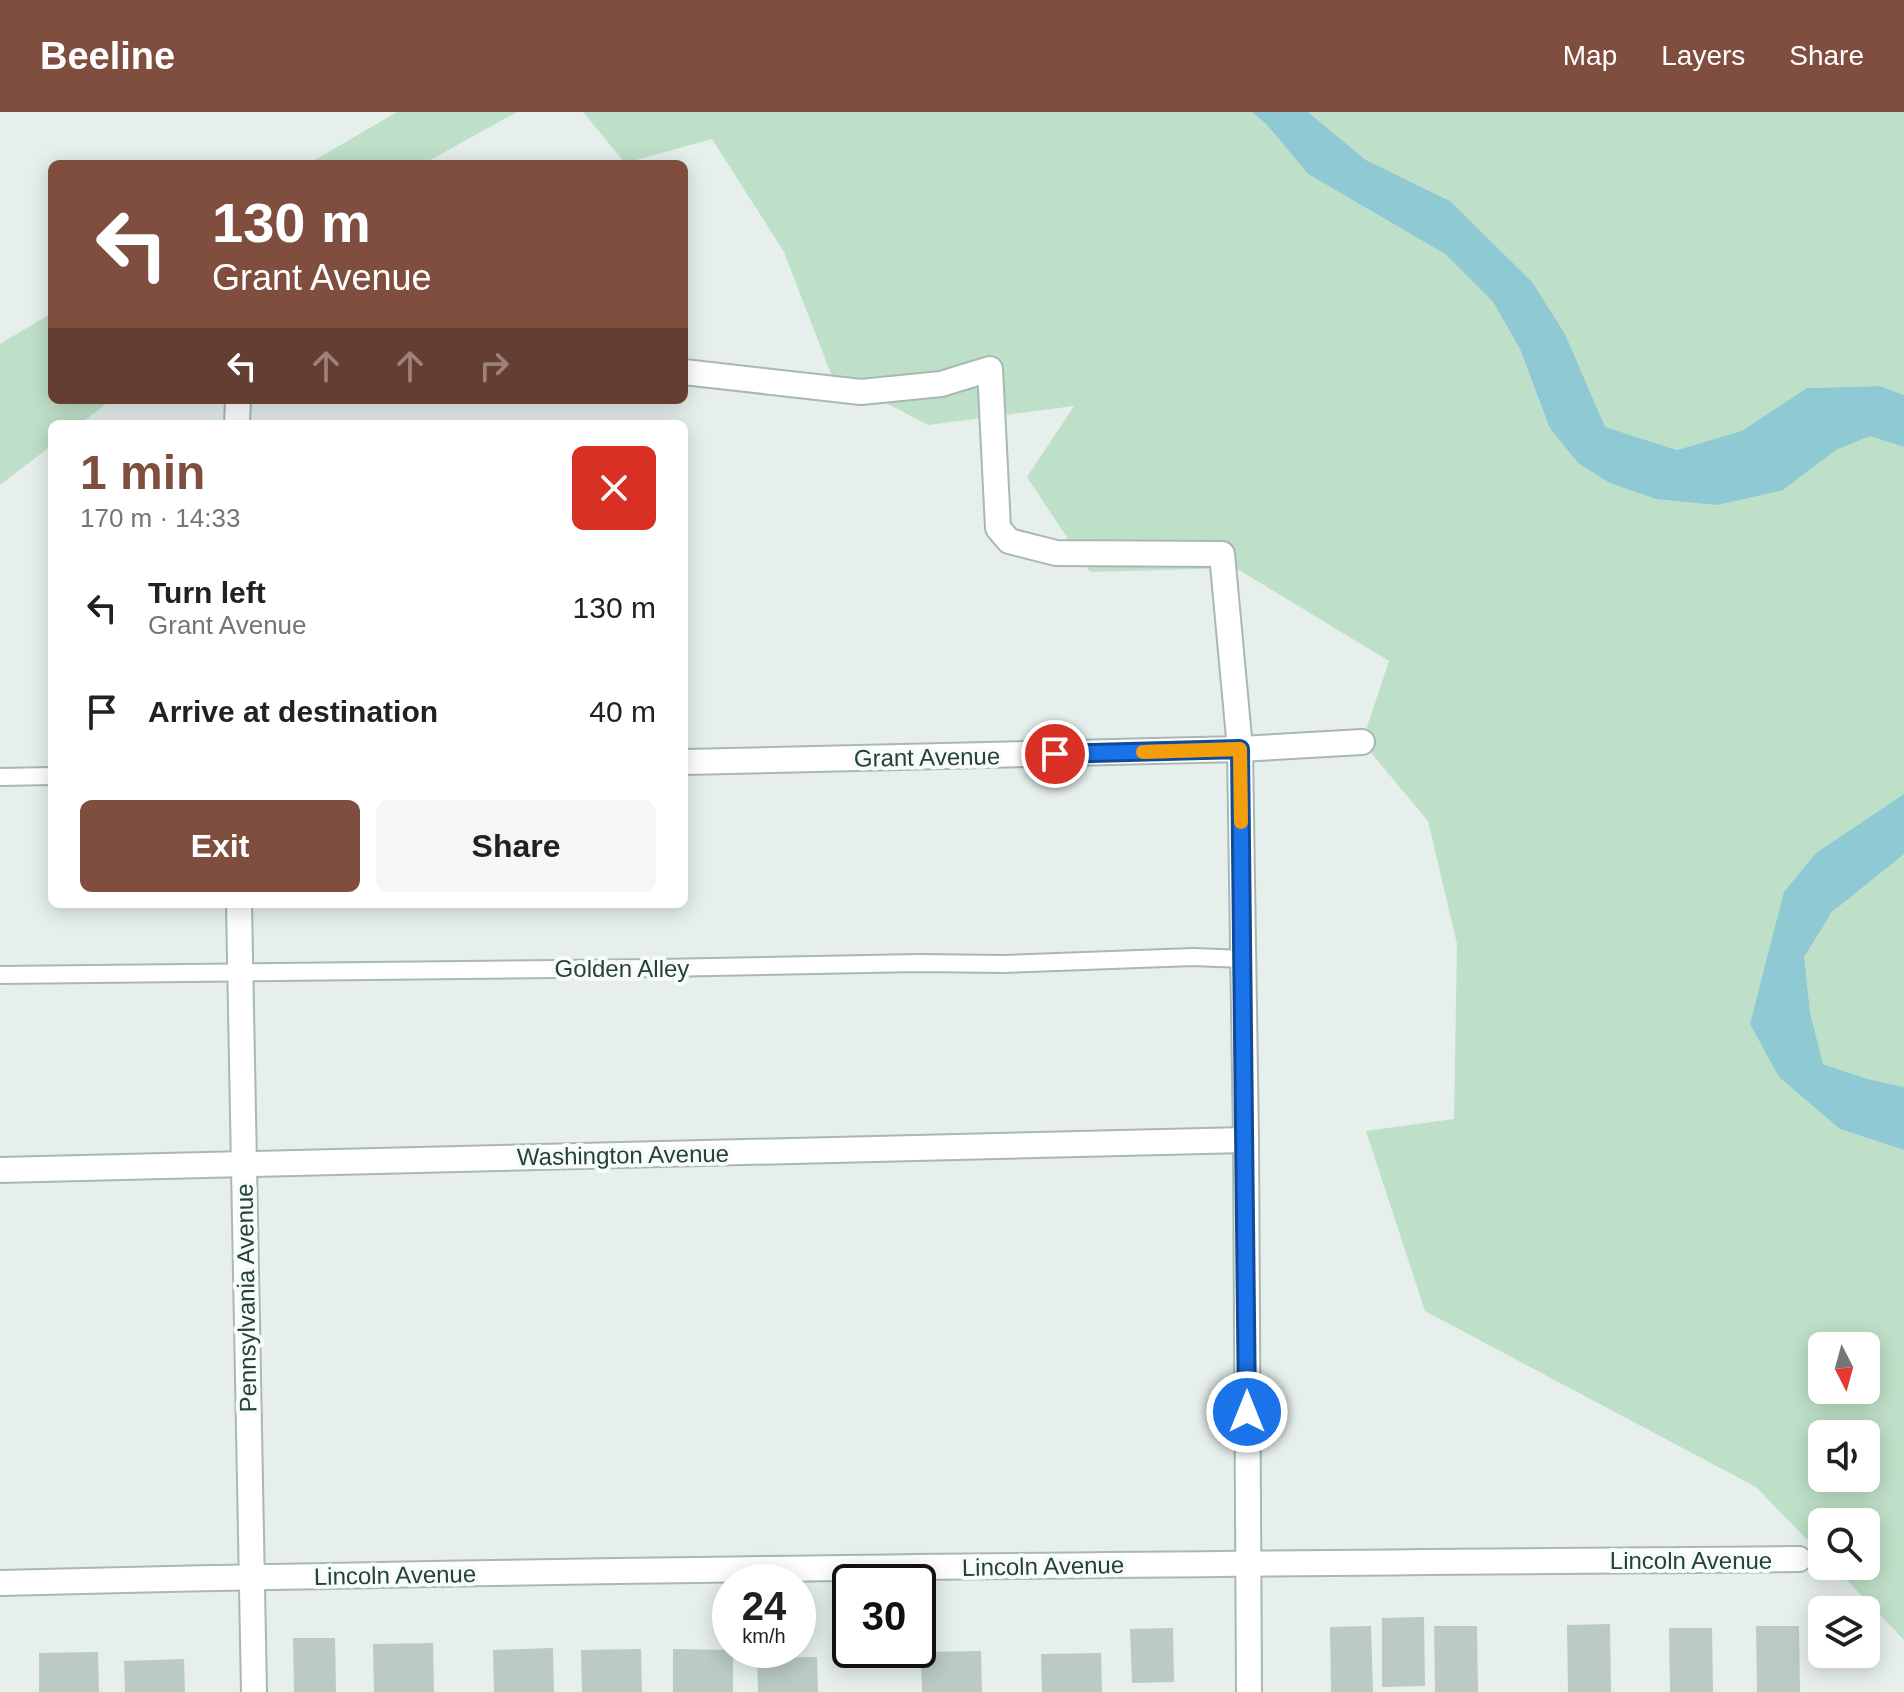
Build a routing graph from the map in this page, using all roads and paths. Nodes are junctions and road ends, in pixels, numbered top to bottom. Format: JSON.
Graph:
{"nodes":[{"id":1,"x":688,"y":372,"type":"edge"},
{"id":2,"x":1362,"y":742,"type":"dead end"},
{"id":3,"x":1240,"y":749,"type":"junction"},
{"id":4,"x":688,"y":762,"type":"edge"},
{"id":5,"x":48,"y":776,"type":"edge"},
{"id":6,"x":0,"y":777,"type":"edge"},
{"id":7,"x":239,"y":908,"type":"edge"},
{"id":8,"x":1244,"y":959,"type":"junction"},
{"id":9,"x":240,"y":971,"type":"junction"},
{"id":10,"x":0,"y":975,"type":"edge"},
{"id":11,"x":1246,"y":1140,"type":"junction"},
{"id":12,"x":243,"y":1164,"type":"junction"},
{"id":13,"x":0,"y":1170,"type":"edge"},
{"id":14,"x":1799,"y":1559,"type":"dead end"},
{"id":15,"x":1248,"y":1563,"type":"junction"},
{"id":16,"x":252,"y":1577,"type":"junction"},
{"id":17,"x":0,"y":1583,"type":"edge"},
{"id":18,"x":254,"y":1692,"type":"edge"},
{"id":19,"x":1249,"y":1692,"type":"edge"}],
"edges":[{"from":1,"to":3,"type":"street"},
{"from":2,"to":3,"type":"street","name":"Grant Avenue"},
{"from":3,"to":4,"type":"street","name":"Grant Avenue"},
{"from":3,"to":8,"type":"street"},
{"from":5,"to":6,"type":"lane"},
{"from":7,"to":9,"type":"street","name":"Pennsylvania Avenue"},
{"from":8,"to":9,"type":"lane","name":"Golden Alley"},
{"from":8,"to":11,"type":"street"},
{"from":9,"to":10,"type":"lane","name":"Golden Alley"},
{"from":9,"to":12,"type":"street","name":"Pennsylvania Avenue"},
{"from":11,"to":12,"type":"street","name":"Washington Avenue"},
{"from":11,"to":15,"type":"street"},
{"from":12,"to":13,"type":"street","name":"Washington Avenue"},
{"from":12,"to":16,"type":"street","name":"Pennsylvania Avenue"},
{"from":14,"to":15,"type":"street","name":"Lincoln Avenue"},
{"from":15,"to":16,"type":"street","name":"Lincoln Avenue"},
{"from":15,"to":19,"type":"street"},
{"from":16,"to":17,"type":"street","name":"Lincoln Avenue"},
{"from":16,"to":18,"type":"street","name":"Pennsylvania Avenue"}]}
